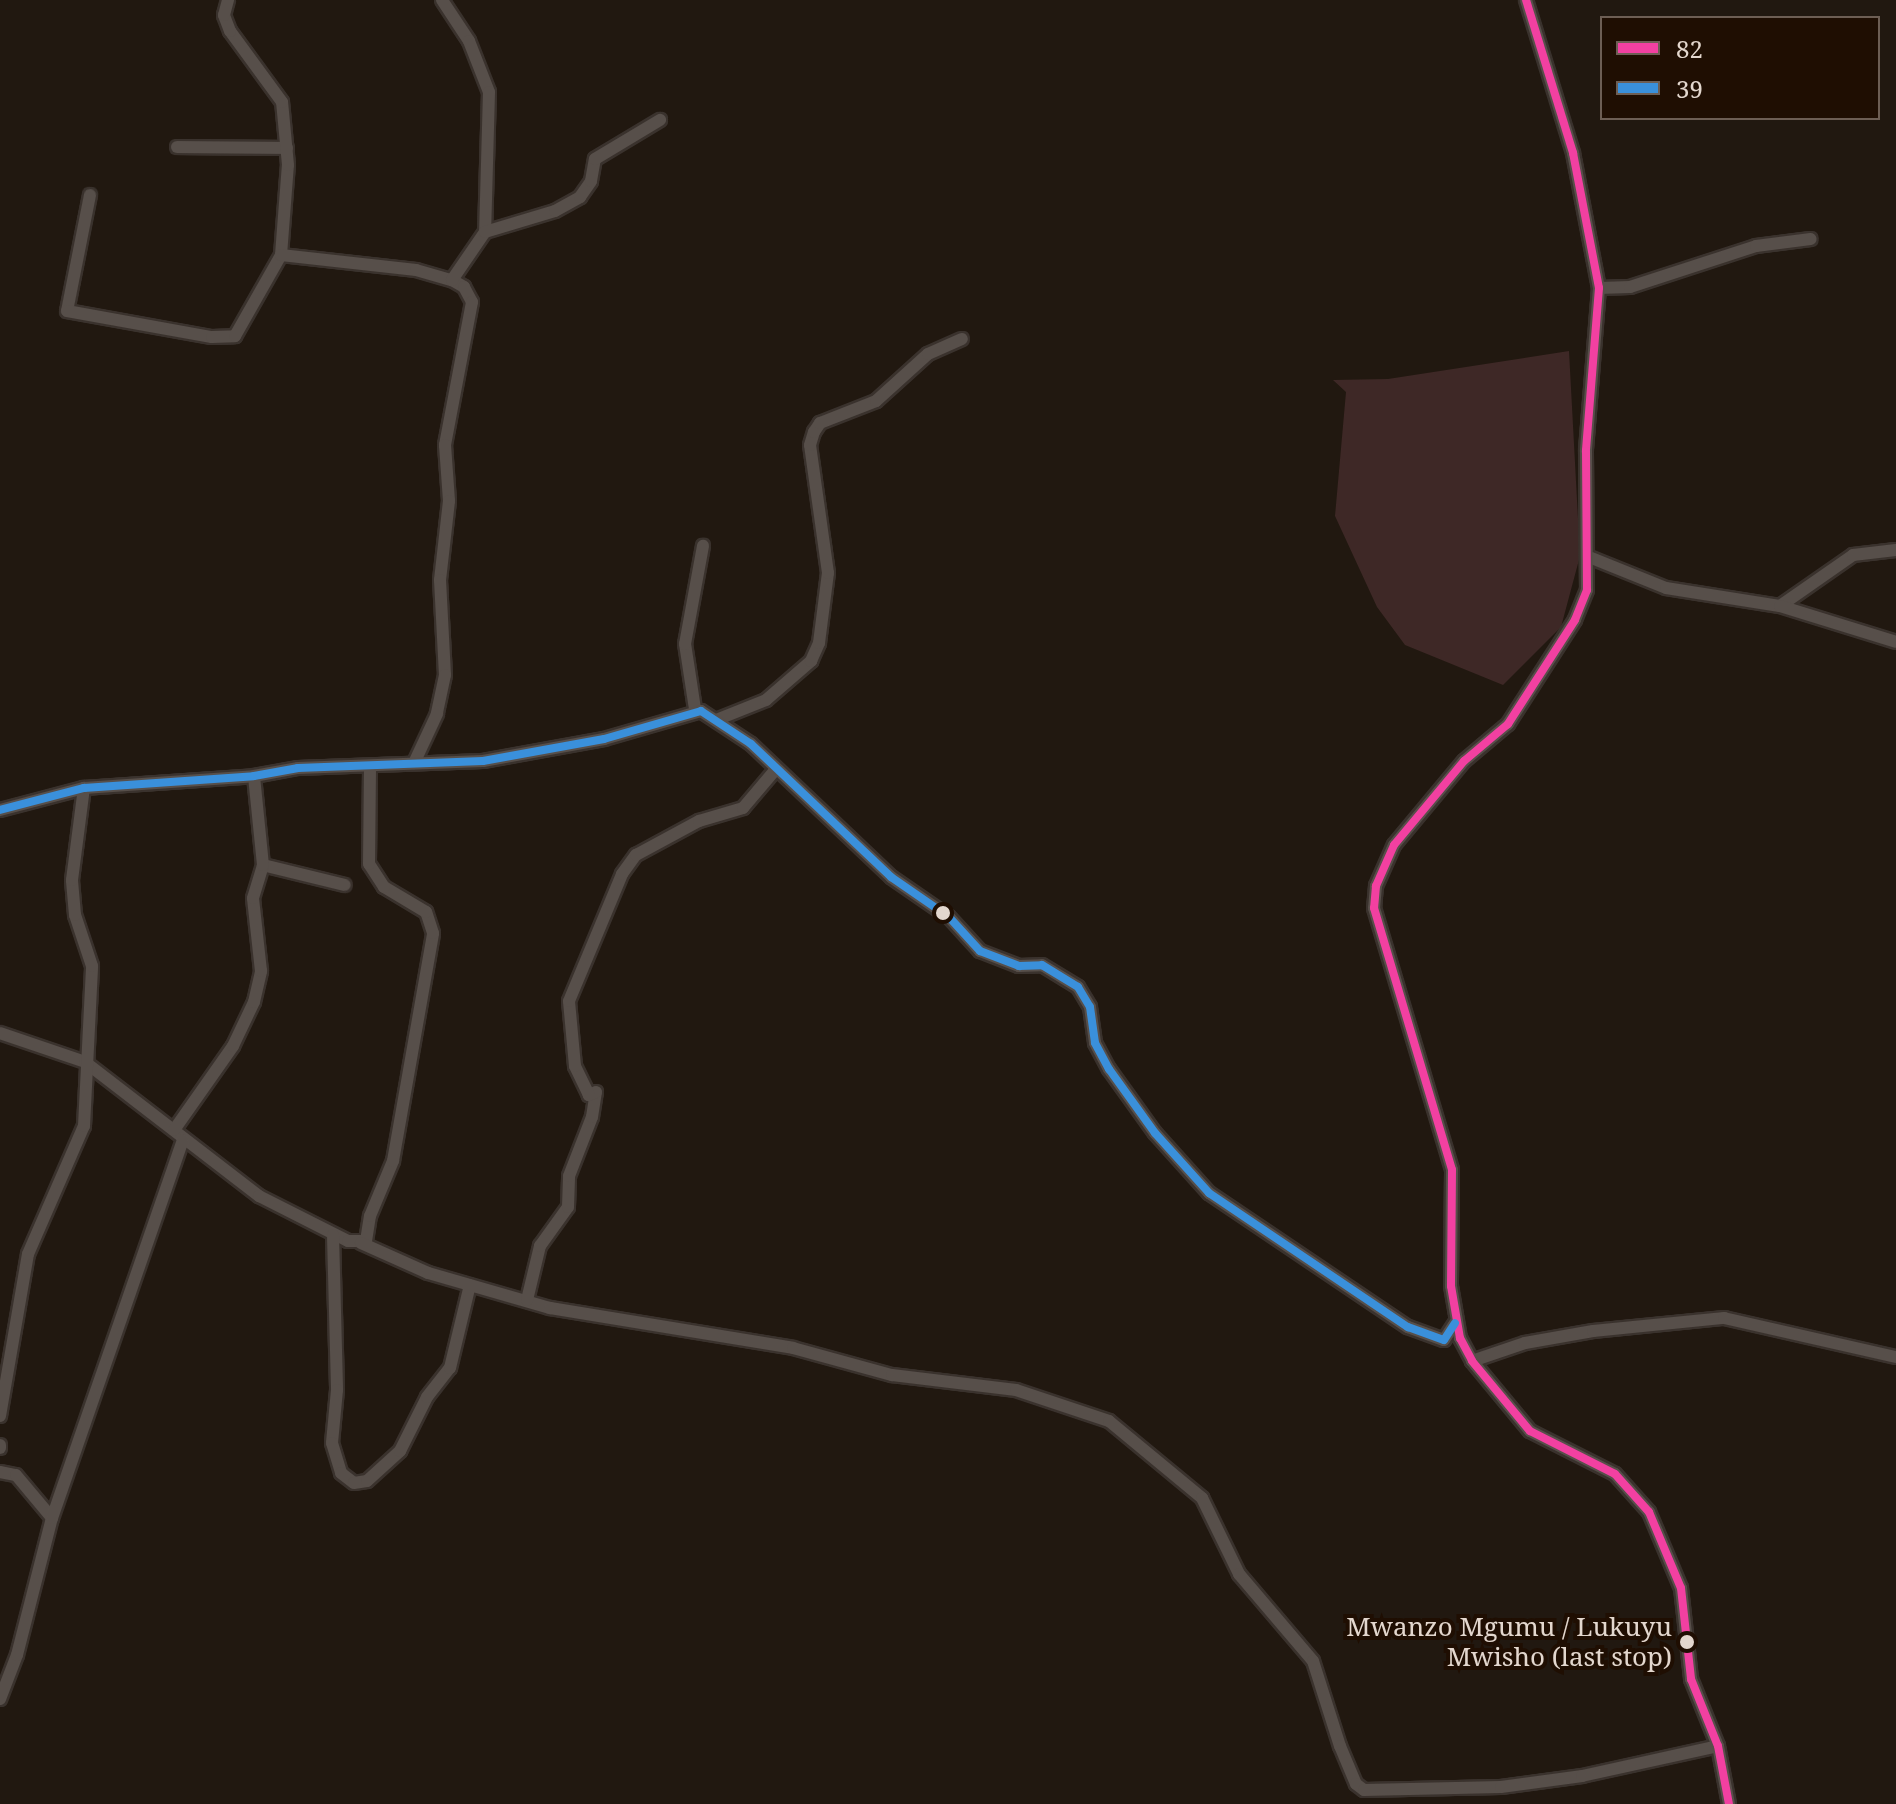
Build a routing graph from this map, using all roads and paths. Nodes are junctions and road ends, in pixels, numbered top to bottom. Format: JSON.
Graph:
{"nodes":[{"id":1,"x":228,"y":0,"type":"edge"},
{"id":2,"x":442,"y":0,"type":"edge"},
{"id":3,"x":1526,"y":0,"type":"edge"},
{"id":4,"x":660,"y":120,"type":"dead end"},
{"id":5,"x":177,"y":147,"type":"dead end"},
{"id":6,"x":287,"y":148,"type":"junction"},
{"id":7,"x":90,"y":195,"type":"dead end"},
{"id":8,"x":485,"y":232,"type":"junction"},
{"id":9,"x":1811,"y":239,"type":"dead end"},
{"id":10,"x":281,"y":255,"type":"junction"},
{"id":11,"x":452,"y":280,"type":"junction"},
{"id":12,"x":1599,"y":288,"type":"junction"},
{"id":13,"x":962,"y":339,"type":"dead end"},
{"id":14,"x":703,"y":546,"type":"dead end"},
{"id":15,"x":1896,"y":550,"type":"edge"},
{"id":16,"x":1589,"y":557,"type":"junction"},
{"id":17,"x":1780,"y":606,"type":"junction"},
{"id":18,"x":1896,"y":642,"type":"edge"},
{"id":19,"x":695,"y":709,"type":"junction"},
{"id":20,"x":716,"y":720,"type":"junction"},
{"id":21,"x":414,"y":763,"type":"junction"},
{"id":22,"x":370,"y":768,"type":"junction"},
{"id":23,"x":776,"y":769,"type":"junction"},
{"id":24,"x":254,"y":776,"type":"junction"},
{"id":25,"x":84,"y":788,"type":"junction"},
{"id":26,"x":0,"y":810,"type":"edge"},
{"id":27,"x":263,"y":865,"type":"junction"},
{"id":28,"x":345,"y":885,"type":"dead end"},
{"id":29,"x":0,"y":1033,"type":"edge"},
{"id":30,"x":85,"y":1062,"type":"junction"},
{"id":31,"x":174,"y":1130,"type":"junction"},
{"id":32,"x":183,"y":1140,"type":"junction"},
{"id":33,"x":333,"y":1235,"type":"junction"},
{"id":34,"x":361,"y":1243,"type":"junction"},
{"id":35,"x":470,"y":1285,"type":"junction"},
{"id":36,"x":527,"y":1300,"type":"junction"},
{"id":37,"x":1455,"y":1323,"type":"junction"},
{"id":38,"x":1896,"y":1357,"type":"edge"},
{"id":39,"x":1472,"y":1361,"type":"junction"},
{"id":40,"x":0,"y":1416,"type":"edge"},
{"id":41,"x":0,"y":1472,"type":"edge"},
{"id":42,"x":52,"y":1518,"type":"junction"},
{"id":43,"x":0,"y":1699,"type":"edge"},
{"id":44,"x":1718,"y":1746,"type":"junction"},
{"id":45,"x":1729,"y":1804,"type":"edge"}],
"edges":[{"from":1,"to":6,"type":"street"},
{"from":2,"to":8,"type":"street"},
{"from":3,"to":12,"type":"street"},
{"from":4,"to":8,"type":"street"},
{"from":5,"to":6,"type":"street"},
{"from":6,"to":10,"type":"street"},
{"from":7,"to":10,"type":"street"},
{"from":8,"to":11,"type":"street"},
{"from":9,"to":12,"type":"street"},
{"from":10,"to":11,"type":"street"},
{"from":11,"to":21,"type":"street"},
{"from":12,"to":16,"type":"street"},
{"from":13,"to":20,"type":"street"},
{"from":14,"to":19,"type":"street"},
{"from":15,"to":17,"type":"street"},
{"from":16,"to":17,"type":"street"},
{"from":16,"to":37,"type":"street"},
{"from":17,"to":18,"type":"street"},
{"from":19,"to":20,"type":"street"},
{"from":19,"to":21,"type":"street"},
{"from":20,"to":23,"type":"street"},
{"from":21,"to":22,"type":"street"},
{"from":22,"to":24,"type":"street"},
{"from":22,"to":34,"type":"street"},
{"from":23,"to":36,"type":"street"},
{"from":23,"to":37,"type":"street"},
{"from":24,"to":25,"type":"street"},
{"from":24,"to":27,"type":"street"},
{"from":25,"to":26,"type":"street"},
{"from":25,"to":30,"type":"street"},
{"from":27,"to":28,"type":"street"},
{"from":27,"to":31,"type":"street"},
{"from":29,"to":30,"type":"street"},
{"from":30,"to":31,"type":"street"},
{"from":30,"to":40,"type":"street"},
{"from":31,"to":32,"type":"street"},
{"from":32,"to":33,"type":"street"},
{"from":32,"to":42,"type":"street"},
{"from":33,"to":34,"type":"street"},
{"from":33,"to":35,"type":"street"},
{"from":34,"to":35,"type":"street"},
{"from":35,"to":36,"type":"street"},
{"from":36,"to":44,"type":"street"},
{"from":37,"to":39,"type":"street"},
{"from":38,"to":39,"type":"street"},
{"from":39,"to":44,"type":"street"},
{"from":41,"to":42,"type":"street"},
{"from":42,"to":43,"type":"street"},
{"from":44,"to":45,"type":"street"}]}
